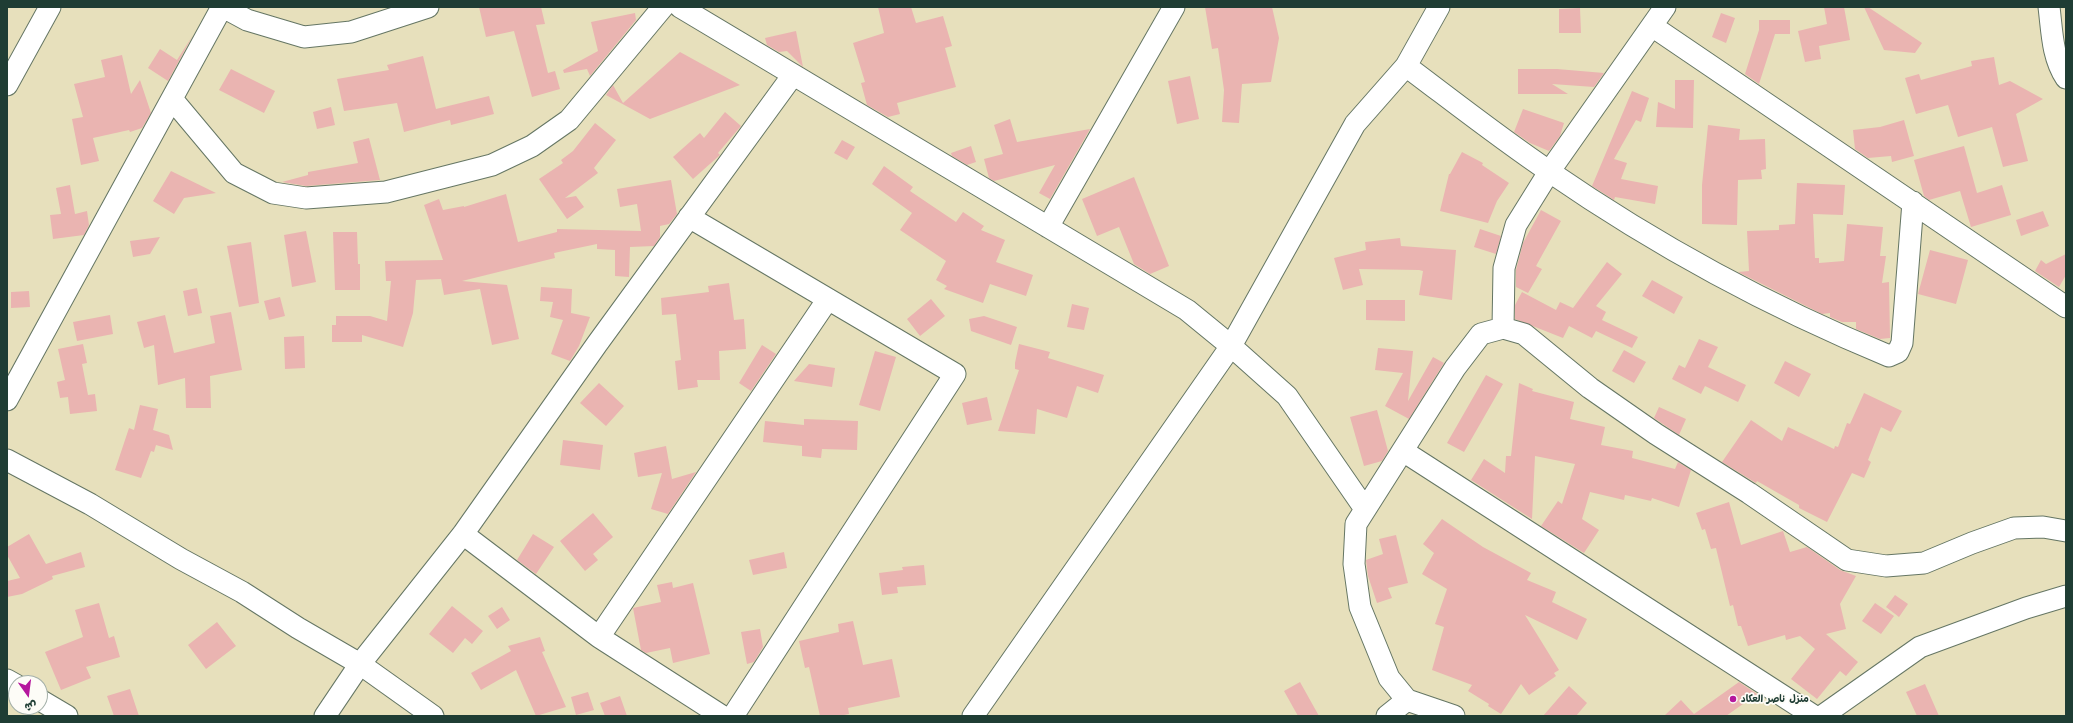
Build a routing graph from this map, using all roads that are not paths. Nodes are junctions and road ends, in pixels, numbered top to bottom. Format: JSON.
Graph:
{"nodes":[{"id":1,"x":50,"y":7,"type":"edge"},
{"id":2,"x":223,"y":7,"type":"edge"},
{"id":3,"x":428,"y":7,"type":"edge"},
{"id":4,"x":663,"y":7,"type":"edge"},
{"id":5,"x":680,"y":7,"type":"edge"},
{"id":6,"x":1174,"y":7,"type":"edge"},
{"id":7,"x":1439,"y":7,"type":"edge"},
{"id":8,"x":1665,"y":7,"type":"edge"},
{"id":9,"x":2049,"y":7,"type":"edge"},
{"id":10,"x":1652,"y":26,"type":"junction"},
{"id":11,"x":1406,"y":66,"type":"junction"},
{"id":12,"x":793,"y":75,"type":"junction"},
{"id":13,"x":2066,"y":78,"type":"edge"},
{"id":14,"x":7,"y":85,"type":"edge"},
{"id":15,"x":172,"y":99,"type":"junction"},
{"id":16,"x":1549,"y":172,"type":"junction"},
{"id":17,"x":1913,"y":202,"type":"junction"},
{"id":18,"x":689,"y":217,"type":"junction"},
{"id":19,"x":1048,"y":227,"type":"junction"},
{"id":20,"x":828,"y":300,"type":"junction"},
{"id":21,"x":2066,"y":307,"type":"edge"},
{"id":22,"x":1503,"y":328,"type":"junction"},
{"id":23,"x":1231,"y":346,"type":"junction"},
{"id":24,"x":7,"y":400,"type":"edge"},
{"id":25,"x":1403,"y":451,"type":"junction"},
{"id":26,"x":7,"y":460,"type":"edge"},
{"id":27,"x":1365,"y":510,"type":"junction"},
{"id":28,"x":2066,"y":531,"type":"edge"},
{"id":29,"x":463,"y":534,"type":"junction"},
{"id":30,"x":2066,"y":596,"type":"edge"},
{"id":31,"x":599,"y":637,"type":"junction"},
{"id":32,"x":360,"y":664,"type":"junction"},
{"id":33,"x":1407,"y":700,"type":"junction"},
{"id":34,"x":48,"y":705,"type":"edge"},
{"id":35,"x":68,"y":716,"type":"edge"},
{"id":36,"x":325,"y":716,"type":"edge"},
{"id":37,"x":433,"y":716,"type":"edge"},
{"id":38,"x":722,"y":716,"type":"edge"},
{"id":39,"x":733,"y":716,"type":"edge"},
{"id":40,"x":973,"y":716,"type":"edge"},
{"id":41,"x":1388,"y":716,"type":"edge"},
{"id":42,"x":1454,"y":716,"type":"edge"},
{"id":43,"x":1814,"y":716,"type":"edge"},
{"id":44,"x":1822,"y":716,"type":"edge"}],
"edges":[{"from":1,"to":14,"type":"street"},
{"from":2,"to":3,"type":"street"},
{"from":2,"to":15,"type":"street"},
{"from":4,"to":15,"type":"street"},
{"from":5,"to":12,"type":"street"},
{"from":6,"to":19,"type":"street"},
{"from":7,"to":11,"type":"street"},
{"from":8,"to":10,"type":"street"},
{"from":9,"to":13,"type":"street"},
{"from":10,"to":16,"type":"street"},
{"from":10,"to":17,"type":"street"},
{"from":11,"to":16,"type":"street"},
{"from":11,"to":23,"type":"street"},
{"from":12,"to":18,"type":"street"},
{"from":12,"to":19,"type":"street"},
{"from":15,"to":24,"type":"street"},
{"from":16,"to":17,"type":"street"},
{"from":16,"to":22,"type":"street"},
{"from":17,"to":21,"type":"street"},
{"from":18,"to":20,"type":"street"},
{"from":18,"to":29,"type":"street"},
{"from":19,"to":23,"type":"street"},
{"from":20,"to":31,"type":"street"},
{"from":20,"to":39,"type":"street"},
{"from":22,"to":25,"type":"street"},
{"from":22,"to":28,"type":"street"},
{"from":23,"to":27,"type":"street"},
{"from":23,"to":40,"type":"street"},
{"from":25,"to":27,"type":"street"},
{"from":25,"to":43,"type":"street"},
{"from":26,"to":32,"type":"street"},
{"from":27,"to":33,"type":"street"},
{"from":29,"to":31,"type":"street"},
{"from":29,"to":32,"type":"street"},
{"from":30,"to":44,"type":"street"},
{"from":31,"to":38,"type":"street"},
{"from":32,"to":36,"type":"street"},
{"from":32,"to":37,"type":"street"},
{"from":33,"to":41,"type":"street"},
{"from":33,"to":42,"type":"street"},
{"from":34,"to":35,"type":"street"}]}
